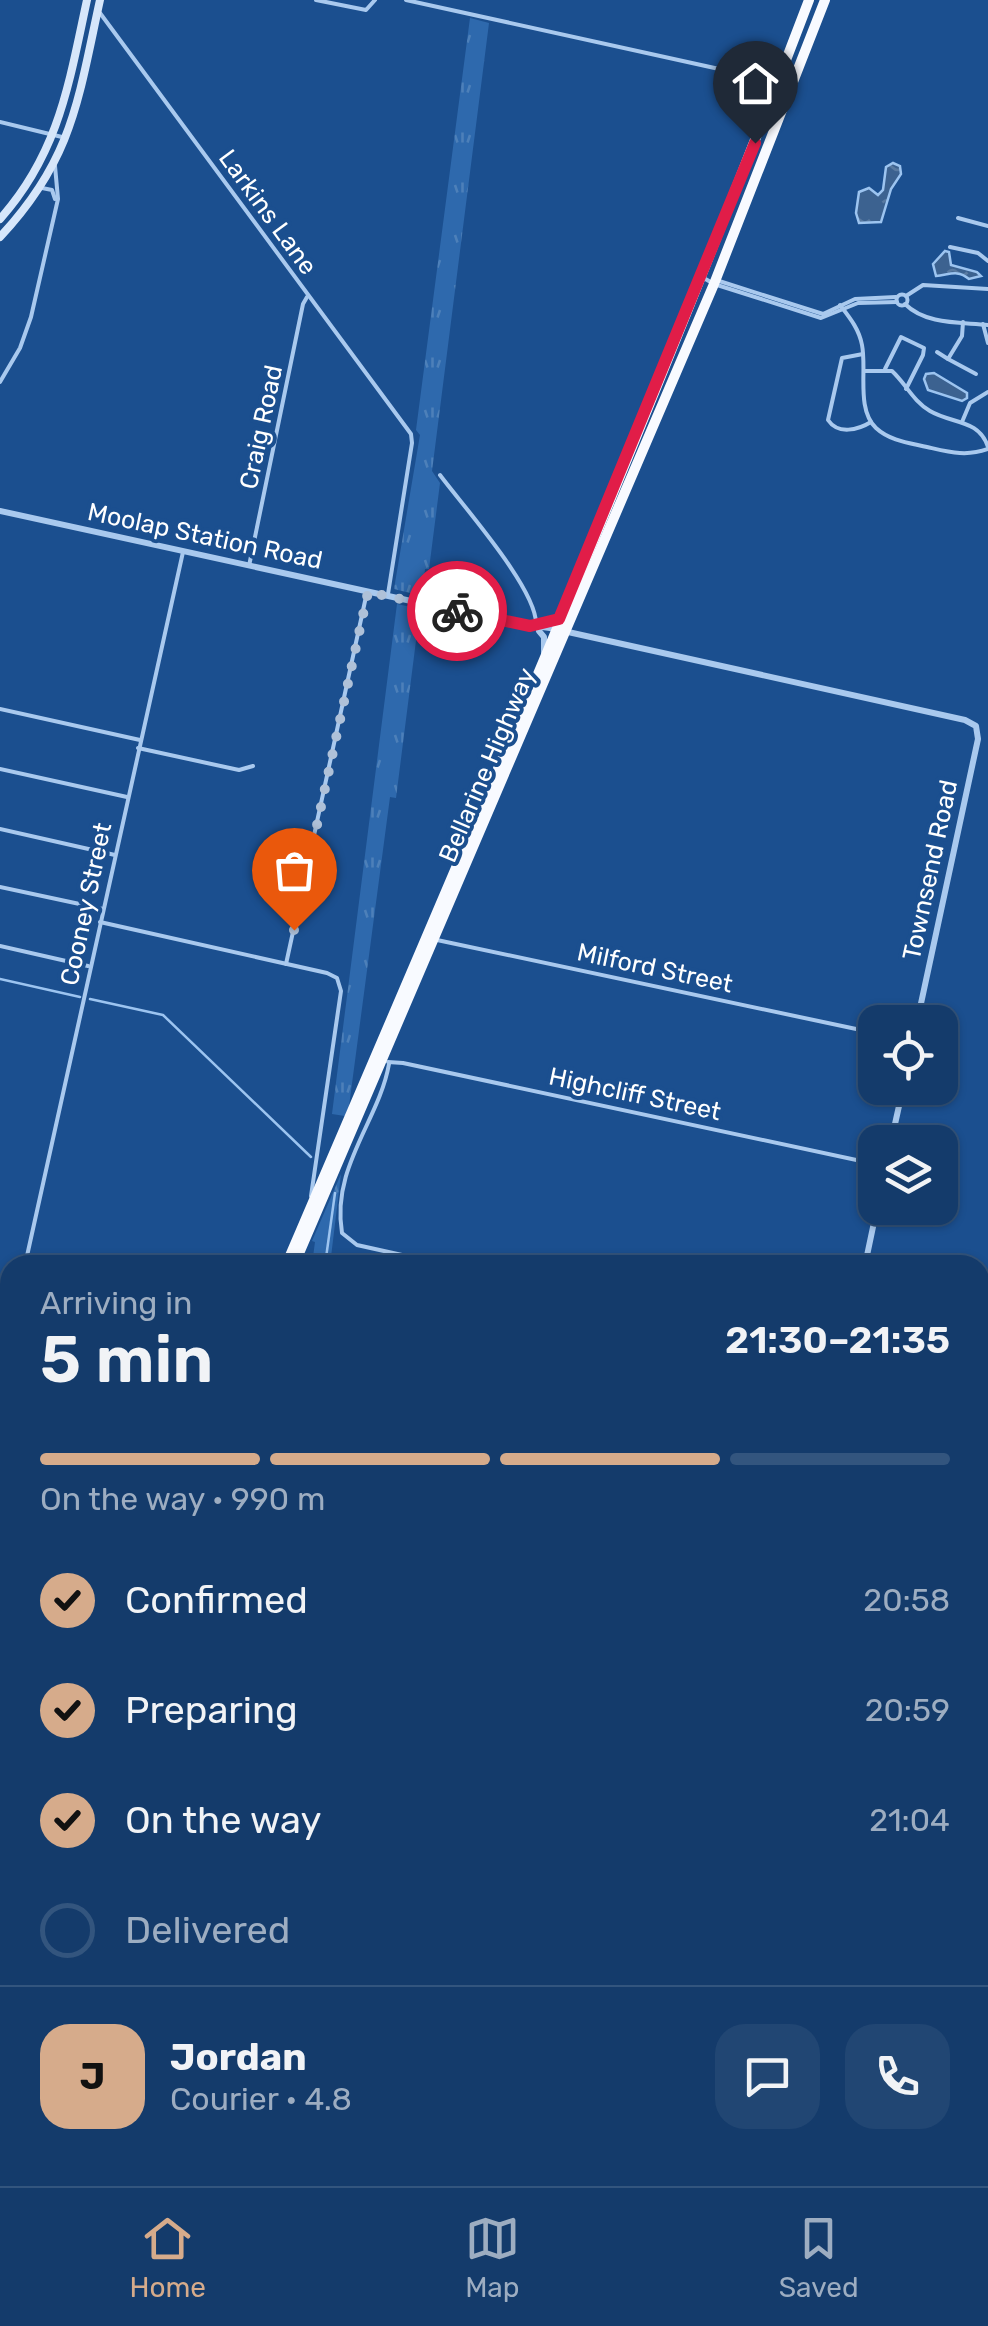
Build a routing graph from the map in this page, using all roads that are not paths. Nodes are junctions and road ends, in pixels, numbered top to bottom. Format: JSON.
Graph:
{"nodes":[{"id":1,"x":87,"y":0,"type":"edge"},
{"id":2,"x":316,"y":0,"type":"edge"},
{"id":3,"x":375,"y":0,"type":"edge"},
{"id":4,"x":406,"y":0,"type":"edge"},
{"id":5,"x":809,"y":0,"type":"edge"},
{"id":6,"x":825,"y":0,"type":"edge"},
{"id":7,"x":98,"y":5,"type":"edge"},
{"id":8,"x":779,"y":80,"type":"junction"},
{"id":9,"x":792,"y":85,"type":"junction"},
{"id":10,"x":0,"y":122,"type":"edge"},
{"id":11,"x":55,"y":134,"type":"junction"},
{"id":12,"x":67,"y":138,"type":"junction"},
{"id":13,"x":54,"y":166,"type":"junction"},
{"id":14,"x":41,"y":188,"type":"junction"},
{"id":15,"x":54,"y":209,"type":"junction"},
{"id":16,"x":958,"y":218,"type":"dead end"},
{"id":17,"x":0,"y":219,"type":"edge"},
{"id":18,"x":988,"y":226,"type":"edge"},
{"id":19,"x":0,"y":237,"type":"edge"},
{"id":20,"x":950,"y":247,"type":"dead end"},
{"id":21,"x":988,"y":261,"type":"edge"},
{"id":22,"x":702,"y":277,"type":"junction"},
{"id":23,"x":715,"y":282,"type":"junction"},
{"id":24,"x":988,"y":289,"type":"edge"},
{"id":25,"x":308,"y":296,"type":"junction"},
{"id":26,"x":906,"y":296,"type":"junction"},
{"id":27,"x":896,"y":300,"type":"junction"},
{"id":28,"x":905,"y":304,"type":"junction"},
{"id":29,"x":842,"y":306,"type":"junction"},
{"id":30,"x":963,"y":322,"type":"junction"},
{"id":31,"x":986,"y":324,"type":"edge"},
{"id":32,"x":988,"y":342,"type":"edge"},
{"id":33,"x":937,"y":352,"type":"dead end"},
{"id":34,"x":864,"y":354,"type":"junction"},
{"id":35,"x":948,"y":358,"type":"junction"},
{"id":36,"x":885,"y":369,"type":"junction"},
{"id":37,"x":864,"y":371,"type":"junction"},
{"id":38,"x":975,"y":371,"type":"dead end"},
{"id":39,"x":0,"y":382,"type":"edge"},
{"id":40,"x":906,"y":389,"type":"junction"},
{"id":41,"x":988,"y":392,"type":"edge"},
{"id":42,"x":871,"y":422,"type":"junction"},
{"id":43,"x":962,"y":422,"type":"junction"},
{"id":44,"x":988,"y":448,"type":"edge"},
{"id":45,"x":440,"y":476,"type":"dead end"},
{"id":46,"x":0,"y":513,"type":"edge"},
{"id":47,"x":183,"y":551,"type":"junction"},
{"id":48,"x":249,"y":566,"type":"junction"},
{"id":49,"x":368,"y":592,"type":"junction"},
{"id":50,"x":388,"y":596,"type":"junction"},
{"id":51,"x":535,"y":627,"type":"junction"},
{"id":52,"x":558,"y":629,"type":"junction"},
{"id":53,"x":544,"y":654,"type":"junction"},
{"id":54,"x":0,"y":709,"type":"edge"},
{"id":55,"x":979,"y":726,"type":"joint"},
{"id":56,"x":140,"y":740,"type":"junction"},
{"id":57,"x":138,"y":748,"type":"junction"},
{"id":58,"x":253,"y":766,"type":"dead end"},
{"id":59,"x":0,"y":768,"type":"edge"},
{"id":60,"x":128,"y":796,"type":"junction"},
{"id":61,"x":0,"y":828,"type":"edge"},
{"id":62,"x":114,"y":855,"type":"junction"},
{"id":63,"x":0,"y":887,"type":"edge"},
{"id":64,"x":102,"y":910,"type":"junction"},
{"id":65,"x":100,"y":922,"type":"junction"},
{"id":66,"x":431,"y":939,"type":"junction"},
{"id":67,"x":0,"y":946,"type":"edge"},
{"id":68,"x":286,"y":964,"type":"junction"},
{"id":69,"x":90,"y":967,"type":"junction"},
{"id":70,"x":921,"y":1005,"type":"edge"},
{"id":71,"x":858,"y":1028,"type":"edge"},
{"id":72,"x":383,"y":1058,"type":"junction"},
{"id":73,"x":858,"y":1160,"type":"edge"},
{"id":74,"x":315,"y":1168,"type":"junction"},
{"id":75,"x":320,"y":1185,"type":"junction"},
{"id":76,"x":322,"y":1200,"type":"junction"},
{"id":77,"x":308,"y":1215,"type":"junction"},
{"id":78,"x":873,"y":1225,"type":"edge"},
{"id":79,"x":28,"y":1255,"type":"edge"},
{"id":80,"x":294,"y":1255,"type":"edge"},
{"id":81,"x":295,"y":1255,"type":"edge"},
{"id":82,"x":402,"y":1255,"type":"edge"},
{"id":83,"x":867,"y":1255,"type":"edge"}],
"edges":[{"from":1,"to":11,"type":"main road"},
{"from":2,"to":3,"type":"street"},
{"from":4,"to":8,"type":"street"},
{"from":5,"to":8,"type":"highway","name":"Bellarine Highway"},
{"from":6,"to":9,"type":"highway","name":"Bellarine Highway"},
{"from":7,"to":12,"type":"main road"},
{"from":7,"to":25,"type":"street","name":"Larkins Lane"},
{"from":8,"to":9,"type":"street"},
{"from":8,"to":22,"type":"highway","name":"Bellarine Highway"},
{"from":9,"to":23,"type":"highway","name":"Bellarine Highway"},
{"from":10,"to":11,"type":"street"},
{"from":11,"to":12,"type":"street"},
{"from":11,"to":17,"type":"main road"},
{"from":12,"to":13,"type":"main road"},
{"from":13,"to":14,"type":"main road"},
{"from":13,"to":15,"type":"street"},
{"from":14,"to":15,"type":"street"},
{"from":14,"to":19,"type":"main road"},
{"from":15,"to":39,"type":"street"},
{"from":16,"to":18,"type":"street"},
{"from":20,"to":21,"type":"street"},
{"from":22,"to":23,"type":"street"},
{"from":22,"to":52,"type":"highway","name":"Bellarine Highway"},
{"from":23,"to":29,"type":"street"},
{"from":23,"to":52,"type":"highway","name":"Bellarine Highway"},
{"from":24,"to":26,"type":"street"},
{"from":25,"to":48,"type":"street","name":"Craig Road"},
{"from":25,"to":50,"type":"street","name":"Larkins Lane"},
{"from":26,"to":27,"type":"street"},
{"from":26,"to":28,"type":"street"},
{"from":27,"to":28,"type":"street"},
{"from":27,"to":29,"type":"street"},
{"from":28,"to":30,"type":"street"},
{"from":29,"to":34,"type":"street"},
{"from":30,"to":31,"type":"street"},
{"from":30,"to":35,"type":"street"},
{"from":31,"to":32,"type":"street"},
{"from":33,"to":35,"type":"street"},
{"from":34,"to":37,"type":"street"},
{"from":34,"to":42,"type":"street"},
{"from":35,"to":38,"type":"street"},
{"from":36,"to":37,"type":"street"},
{"from":36,"to":40,"type":"street"},
{"from":36,"to":40,"type":"street"},
{"from":37,"to":42,"type":"street"},
{"from":40,"to":43,"type":"street"},
{"from":41,"to":43,"type":"street"},
{"from":42,"to":44,"type":"street"},
{"from":43,"to":44,"type":"street"},
{"from":45,"to":51,"type":"street"},
{"from":46,"to":47,"type":"street","name":"Moolap Station Road"},
{"from":47,"to":48,"type":"street","name":"Moolap Station Road"},
{"from":47,"to":56,"type":"street","name":"Cooney Street"},
{"from":48,"to":49,"type":"street","name":"Moolap Station Road"},
{"from":49,"to":50,"type":"street","name":"Moolap Station Road"},
{"from":49,"to":68,"type":"street"},
{"from":50,"to":51,"type":"street","name":"Moolap Station Road"},
{"from":51,"to":52,"type":"street","name":"Moolap Station Road"},
{"from":51,"to":53,"type":"street"},
{"from":52,"to":53,"type":"highway","name":"Bellarine Highway"},
{"from":52,"to":55,"type":"street","name":"Moolap Station Road"},
{"from":52,"to":66,"type":"highway","name":"Bellarine Highway"},
{"from":53,"to":66,"type":"highway","name":"Bellarine Highway"},
{"from":54,"to":56,"type":"street"},
{"from":55,"to":70,"type":"street","name":"Townsend Road"},
{"from":56,"to":57,"type":"street","name":"Cooney Street"},
{"from":57,"to":58,"type":"street"},
{"from":57,"to":60,"type":"street","name":"Cooney Street"},
{"from":59,"to":60,"type":"street"},
{"from":60,"to":62,"type":"street","name":"Cooney Street"},
{"from":61,"to":62,"type":"street"},
{"from":62,"to":64,"type":"street","name":"Cooney Street"},
{"from":63,"to":64,"type":"street"},
{"from":64,"to":65,"type":"street","name":"Cooney Street"},
{"from":65,"to":68,"type":"street"},
{"from":65,"to":69,"type":"street","name":"Cooney Street"},
{"from":66,"to":71,"type":"street","name":"Milford Street"},
{"from":66,"to":72,"type":"highway","name":"Bellarine Highway"},
{"from":67,"to":69,"type":"street"},
{"from":68,"to":74,"type":"street"},
{"from":69,"to":79,"type":"street","name":"Cooney Street"},
{"from":72,"to":73,"type":"street","name":"Highcliff Street"},
{"from":72,"to":75,"type":"highway","name":"Bellarine Highway"},
{"from":72,"to":76,"type":"highway","name":"Bellarine Highway"},
{"from":72,"to":82,"type":"street"},
{"from":74,"to":75,"type":"street"},
{"from":74,"to":77,"type":"street"},
{"from":75,"to":76,"type":"highway"},
{"from":75,"to":77,"type":"highway","name":"Bellarine Highway"},
{"from":76,"to":81,"type":"highway","name":"Bellarine Highway"},
{"from":77,"to":80,"type":"highway","name":"Bellarine Highway"},
{"from":78,"to":83,"type":"street"}]}
